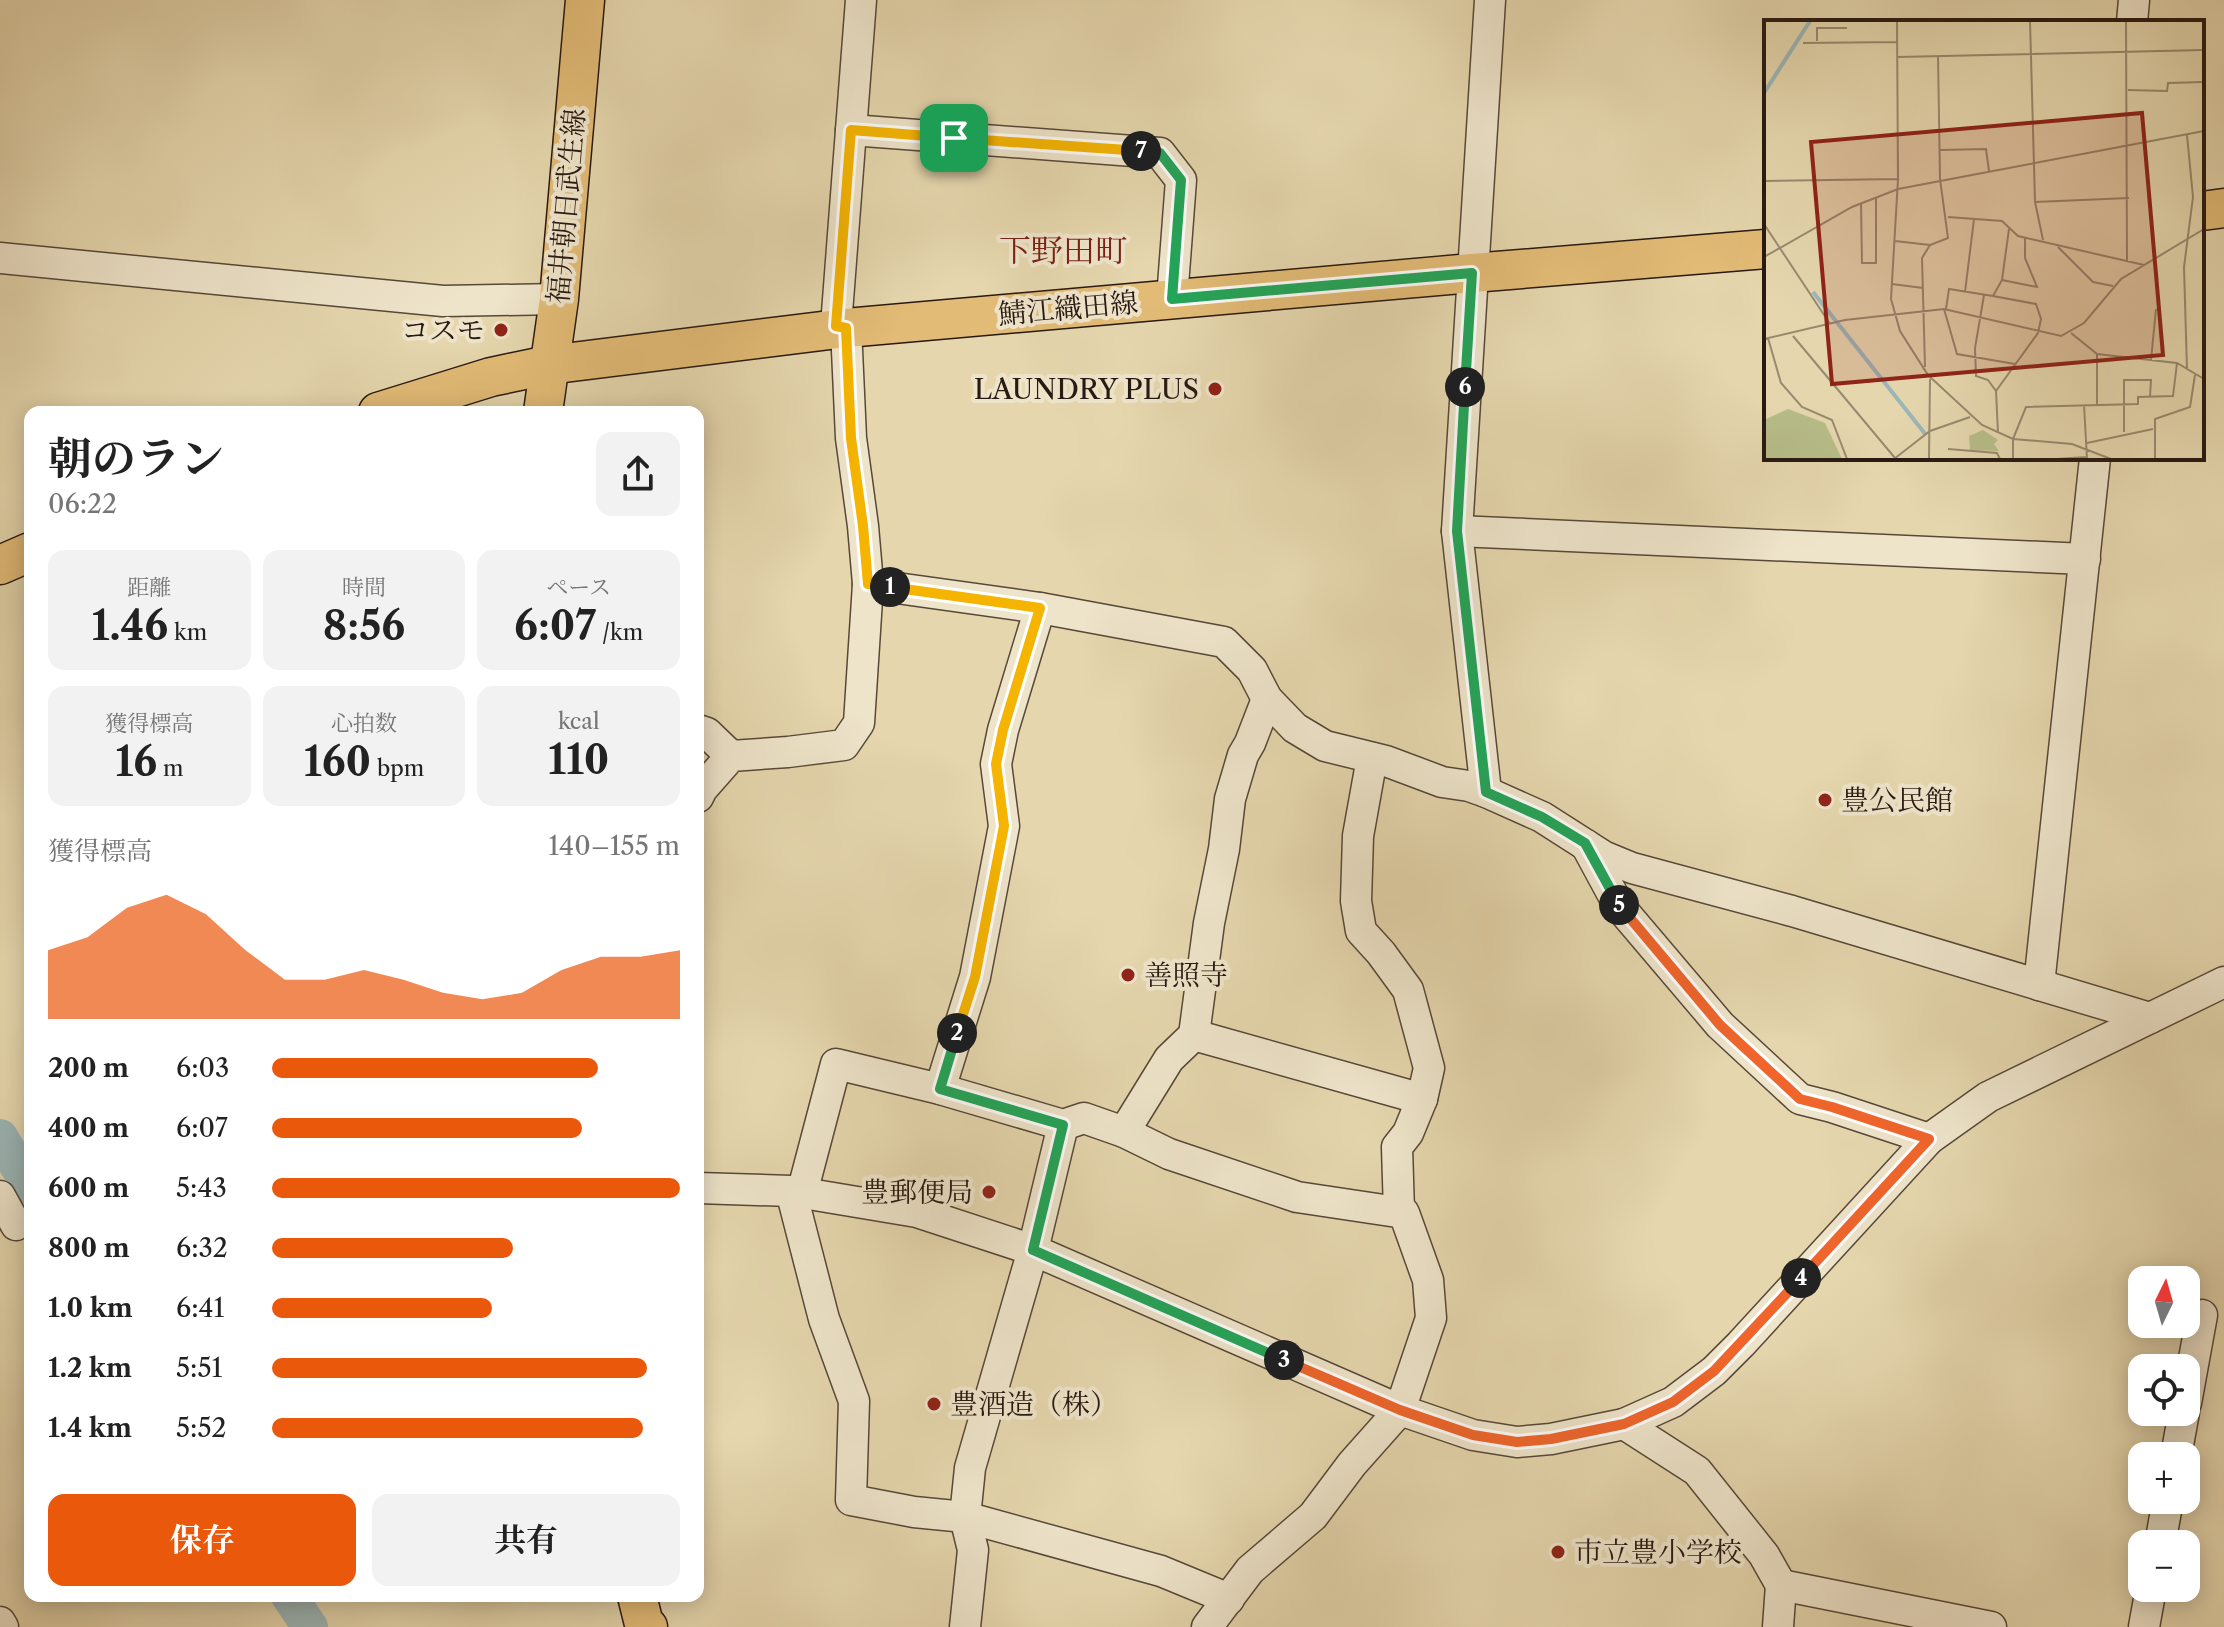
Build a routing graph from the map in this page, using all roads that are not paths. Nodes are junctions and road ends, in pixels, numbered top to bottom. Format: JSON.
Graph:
{"nodes":[{"id":1,"x":585,"y":0,"type":"edge"},
{"id":2,"x":861,"y":0,"type":"edge"},
{"id":3,"x":1490,"y":0,"type":"edge"},
{"id":4,"x":2134,"y":0,"type":"edge"},
{"id":5,"x":2132,"y":20,"type":"edge"},
{"id":6,"x":851,"y":130,"type":"junction"},
{"id":7,"x":2224,"y":208,"type":"edge"},
{"id":8,"x":2204,"y":211,"type":"edge"},
{"id":9,"x":1764,"y":249,"type":"edge"},
{"id":10,"x":0,"y":258,"type":"edge"},
{"id":11,"x":1472,"y":273,"type":"junction"},
{"id":12,"x":559,"y":299,"type":"junction"},
{"id":13,"x":1172,"y":299,"type":"junction"},
{"id":14,"x":846,"y":328,"type":"junction"},
{"id":15,"x":548,"y":365,"type":"junction"},
{"id":16,"x":405,"y":406,"type":"edge"},
{"id":17,"x":544,"y":406,"type":"edge"},
{"id":18,"x":2095,"y":460,"type":"edge"},
{"id":19,"x":1457,"y":531,"type":"junction"},
{"id":20,"x":24,"y":555,"type":"edge"},
{"id":21,"x":2085,"y":559,"type":"junction"},
{"id":22,"x":0,"y":565,"type":"edge"},
{"id":23,"x":868,"y":584,"type":"junction"},
{"id":24,"x":1040,"y":608,"type":"junction"},
{"id":25,"x":1267,"y":699,"type":"junction"},
{"id":26,"x":704,"y":732,"type":"edge"},
{"id":27,"x":731,"y":756,"type":"junction"},
{"id":28,"x":1372,"y":758,"type":"junction"},
{"id":29,"x":704,"y":787,"type":"edge"},
{"id":30,"x":1486,"y":792,"type":"junction"},
{"id":31,"x":1585,"y":843,"type":"junction"},
{"id":32,"x":2224,"y":982,"type":"edge"},
{"id":33,"x":2039,"y":985,"type":"junction"},
{"id":34,"x":2150,"y":1018,"type":"junction"},
{"id":35,"x":1194,"y":1035,"type":"junction"},
{"id":36,"x":940,"y":1089,"type":"junction"},
{"id":37,"x":1422,"y":1099,"type":"junction"},
{"id":38,"x":1063,"y":1125,"type":"junction"},
{"id":39,"x":1124,"y":1132,"type":"junction"},
{"id":40,"x":1929,"y":1139,"type":"junction"},
{"id":41,"x":704,"y":1188,"type":"edge"},
{"id":42,"x":797,"y":1192,"type":"junction"},
{"id":43,"x":0,"y":1196,"type":"edge"},
{"id":44,"x":1399,"y":1212,"type":"junction"},
{"id":45,"x":18,"y":1225,"type":"edge"},
{"id":46,"x":1033,"y":1250,"type":"junction"},
{"id":47,"x":2202,"y":1315,"type":"dead end"},
{"id":48,"x":2195,"y":1354,"type":"edge"},
{"id":49,"x":1400,"y":1410,"type":"junction"},
{"id":50,"x":1624,"y":1424,"type":"junction"},
{"id":51,"x":965,"y":1517,"type":"junction"},
{"id":52,"x":1781,"y":1585,"type":"junction"},
{"id":53,"x":1229,"y":1599,"type":"junction"},
{"id":54,"x":2148,"y":1602,"type":"edge"},
{"id":55,"x":965,"y":1627,"type":"edge"},
{"id":56,"x":1207,"y":1627,"type":"edge"},
{"id":57,"x":1778,"y":1627,"type":"edge"},
{"id":58,"x":1991,"y":1627,"type":"edge"},
{"id":59,"x":2144,"y":1627,"type":"edge"}],
"edges":[{"from":1,"to":12,"type":"main road","name":"福井朝日武生線"},
{"from":2,"to":6,"type":"street"},
{"from":3,"to":11,"type":"street"},
{"from":4,"to":5,"type":"street"},
{"from":6,"to":13,"type":"street"},
{"from":6,"to":14,"type":"street"},
{"from":7,"to":8,"type":"main road"},
{"from":9,"to":11,"type":"main road","name":"鯖江織田線"},
{"from":10,"to":12,"type":"street"},
{"from":11,"to":13,"type":"main road","name":"鯖江織田線"},
{"from":11,"to":19,"type":"street"},
{"from":12,"to":15,"type":"main road","name":"福井朝日武生線"},
{"from":13,"to":14,"type":"main road","name":"鯖江織田線"},
{"from":14,"to":15,"type":"main road","name":"鯖江織田線"},
{"from":14,"to":23,"type":"street"},
{"from":15,"to":16,"type":"main road","name":"鯖江織田線"},
{"from":15,"to":17,"type":"main road","name":"福井朝日武生線"},
{"from":18,"to":21,"type":"street"},
{"from":19,"to":21,"type":"street"},
{"from":19,"to":30,"type":"street"},
{"from":20,"to":22,"type":"main road"},
{"from":21,"to":33,"type":"street"},
{"from":23,"to":24,"type":"street"},
{"from":23,"to":27,"type":"street"},
{"from":24,"to":25,"type":"street"},
{"from":24,"to":36,"type":"street"},
{"from":25,"to":28,"type":"street"},
{"from":25,"to":35,"type":"street"},
{"from":26,"to":27,"type":"street"},
{"from":27,"to":29,"type":"street"},
{"from":28,"to":30,"type":"street"},
{"from":28,"to":37,"type":"street"},
{"from":30,"to":31,"type":"street"},
{"from":31,"to":33,"type":"street"},
{"from":31,"to":40,"type":"street"},
{"from":32,"to":34,"type":"street"},
{"from":33,"to":34,"type":"street"},
{"from":34,"to":40,"type":"street"},
{"from":35,"to":37,"type":"street"},
{"from":35,"to":39,"type":"street"},
{"from":36,"to":38,"type":"street"},
{"from":36,"to":42,"type":"street"},
{"from":37,"to":44,"type":"street"},
{"from":38,"to":39,"type":"street"},
{"from":38,"to":46,"type":"street"},
{"from":39,"to":44,"type":"street"},
{"from":40,"to":50,"type":"street"},
{"from":41,"to":42,"type":"street"},
{"from":42,"to":46,"type":"street"},
{"from":42,"to":51,"type":"street"},
{"from":43,"to":45,"type":"street"},
{"from":44,"to":49,"type":"street"},
{"from":46,"to":49,"type":"street"},
{"from":46,"to":51,"type":"street"},
{"from":47,"to":48,"type":"street"},
{"from":49,"to":50,"type":"street"},
{"from":49,"to":53,"type":"street"},
{"from":50,"to":52,"type":"street"},
{"from":51,"to":53,"type":"street"},
{"from":51,"to":55,"type":"street"},
{"from":52,"to":57,"type":"street"},
{"from":52,"to":58,"type":"street"},
{"from":53,"to":56,"type":"street"},
{"from":54,"to":59,"type":"street"}]}
